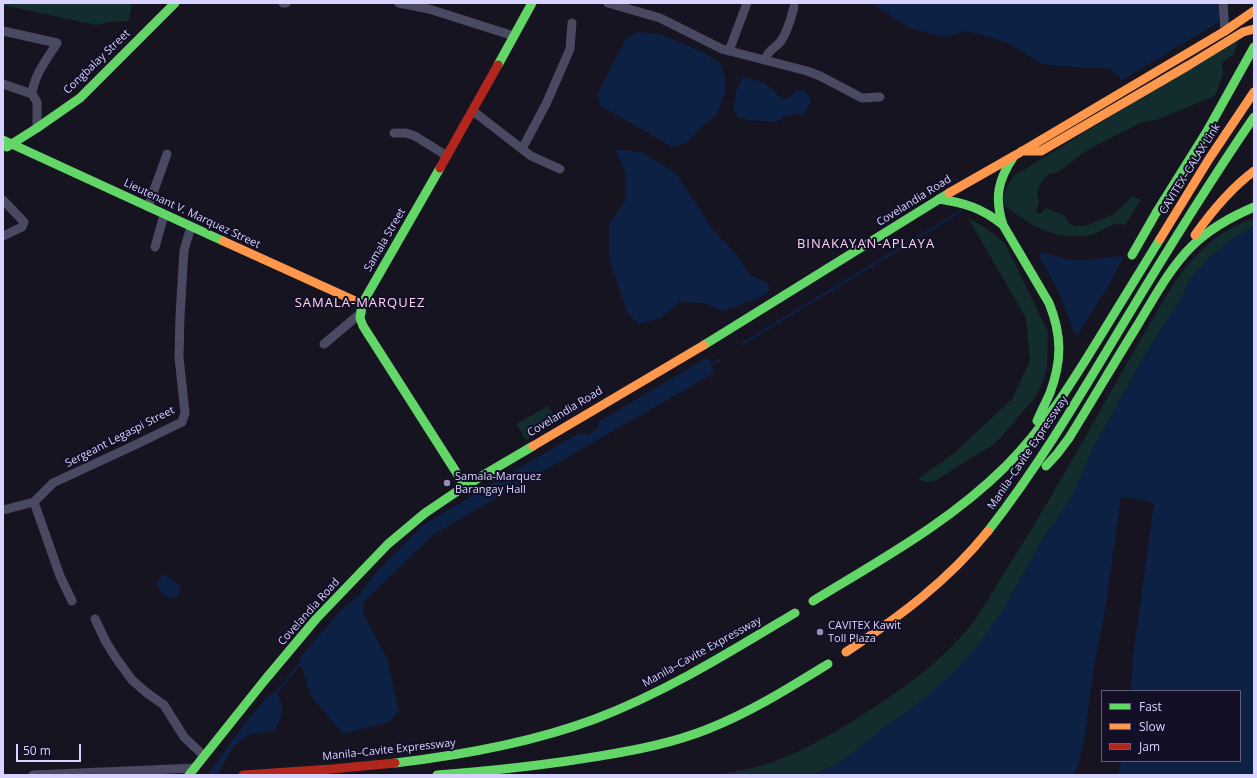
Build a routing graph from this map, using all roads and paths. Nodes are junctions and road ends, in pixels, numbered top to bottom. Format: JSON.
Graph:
{"nodes":[{"id":1,"x":175,"y":3,"type":"edge"},
{"id":2,"x":282,"y":3,"type":"edge"},
{"id":3,"x":286,"y":3,"type":"edge"},
{"id":4,"x":399,"y":3,"type":"edge"},
{"id":5,"x":532,"y":3,"type":"edge"},
{"id":6,"x":608,"y":3,"type":"edge"},
{"id":7,"x":747,"y":3,"type":"edge"},
{"id":8,"x":1223,"y":3,"type":"edge"},
{"id":9,"x":794,"y":7,"type":"dead end"},
{"id":10,"x":1254,"y":12,"type":"edge"},
{"id":11,"x":572,"y":22,"type":"dead end"},
{"id":12,"x":1254,"y":29,"type":"edge"},
{"id":13,"x":3,"y":31,"type":"edge"},
{"id":14,"x":1225,"y":31,"type":"junction"},
{"id":15,"x":514,"y":36,"type":"junction"},
{"id":16,"x":1254,"y":47,"type":"edge"},
{"id":17,"x":729,"y":51,"type":"junction"},
{"id":18,"x":765,"y":60,"type":"junction"},
{"id":19,"x":3,"y":84,"type":"edge"},
{"id":20,"x":1254,"y":92,"type":"edge"},
{"id":21,"x":32,"y":94,"type":"junction"},
{"id":22,"x":880,"y":97,"type":"dead end"},
{"id":23,"x":473,"y":111,"type":"junction"},
{"id":24,"x":1254,"y":117,"type":"edge"},
{"id":25,"x":37,"y":128,"type":"junction"},
{"id":26,"x":394,"y":133,"type":"dead end"},
{"id":27,"x":7,"y":142,"type":"edge"},
{"id":28,"x":522,"y":149,"type":"junction"},
{"id":29,"x":3,"y":150,"type":"edge"},
{"id":30,"x":1018,"y":153,"type":"junction"},
{"id":31,"x":167,"y":154,"type":"dead end"},
{"id":32,"x":447,"y":156,"type":"junction"},
{"id":33,"x":560,"y":169,"type":"dead end"},
{"id":34,"x":1254,"y":171,"type":"edge"},
{"id":35,"x":939,"y":199,"type":"junction"},
{"id":36,"x":3,"y":200,"type":"edge"},
{"id":37,"x":148,"y":207,"type":"junction"},
{"id":38,"x":1254,"y":207,"type":"edge"},
{"id":39,"x":164,"y":215,"type":"junction"},
{"id":40,"x":1003,"y":225,"type":"junction"},
{"id":41,"x":191,"y":227,"type":"junction"},
{"id":42,"x":3,"y":236,"type":"edge"},
{"id":43,"x":155,"y":247,"type":"dead end"},
{"id":44,"x":1132,"y":255,"type":"dead end"},
{"id":45,"x":1180,"y":258,"type":"junction"},
{"id":46,"x":1148,"y":259,"type":"joint"},
{"id":47,"x":362,"y":308,"type":"junction"},
{"id":48,"x":324,"y":344,"type":"dead end"},
{"id":49,"x":1029,"y":440,"type":"junction"},
{"id":50,"x":465,"y":486,"type":"junction"},
{"id":51,"x":1022,"y":487,"type":"junction"},
{"id":52,"x":34,"y":502,"type":"junction"},
{"id":53,"x":3,"y":510,"type":"edge"},
{"id":54,"x":72,"y":601,"type":"dead end"},
{"id":55,"x":813,"y":601,"type":"dead end"},
{"id":56,"x":795,"y":613,"type":"dead end"},
{"id":57,"x":95,"y":620,"type":"dead end"},
{"id":58,"x":846,"y":652,"type":"dead end"},
{"id":59,"x":828,"y":664,"type":"dead end"},
{"id":60,"x":204,"y":756,"type":"junction"},
{"id":61,"x":192,"y":771,"type":"edge"},
{"id":62,"x":33,"y":775,"type":"edge"},
{"id":63,"x":243,"y":775,"type":"edge"},
{"id":64,"x":437,"y":775,"type":"edge"}],
"edges":[{"from":1,"to":25,"type":"main road","name":"Congbalay Street"},
{"from":2,"to":3,"type":"street"},
{"from":4,"to":15,"type":"street"},
{"from":5,"to":15,"type":"main road","name":"Samala Street"},
{"from":6,"to":17,"type":"street"},
{"from":7,"to":17,"type":"street"},
{"from":8,"to":14,"type":"street"},
{"from":9,"to":18,"type":"street"},
{"from":10,"to":14,"type":"main road","name":"Covelandia Road"},
{"from":11,"to":28,"type":"street"},
{"from":12,"to":30,"type":"main road","name":"Covelandia Road"},
{"from":13,"to":21,"type":"street"},
{"from":14,"to":30,"type":"main road","name":"Covelandia Road"},
{"from":15,"to":23,"type":"main road","name":"Samala Street"},
{"from":16,"to":44,"type":"main road"},
{"from":17,"to":18,"type":"street"},
{"from":18,"to":22,"type":"street"},
{"from":19,"to":21,"type":"street"},
{"from":20,"to":46,"type":"main road","name":"CAVITEX–CALAX Link"},
{"from":21,"to":25,"type":"street"},
{"from":23,"to":28,"type":"street"},
{"from":23,"to":32,"type":"main road","name":"Samala Street"},
{"from":24,"to":51,"type":"main road","name":"Manila–Cavite Expressway"},
{"from":25,"to":27,"type":"main road","name":"Congbalay Street"},
{"from":26,"to":32,"type":"street"},
{"from":27,"to":29,"type":"main road","name":"Congbalay Street"},
{"from":27,"to":37,"type":"main road","name":"Lieutenant V. Marquez Street"},
{"from":28,"to":33,"type":"street"},
{"from":30,"to":35,"type":"main road","name":"Covelandia Road"},
{"from":30,"to":40,"type":"main road"},
{"from":31,"to":37,"type":"street"},
{"from":32,"to":47,"type":"main road","name":"Samala Street"},
{"from":34,"to":45,"type":"main road"},
{"from":35,"to":40,"type":"main road"},
{"from":35,"to":50,"type":"main road","name":"Covelandia Road"},
{"from":36,"to":42,"type":"street"},
{"from":37,"to":39,"type":"main road","name":"Lieutenant V. Marquez Street"},
{"from":38,"to":45,"type":"main road"},
{"from":39,"to":41,"type":"main road","name":"Lieutenant V. Marquez Street"},
{"from":39,"to":43,"type":"street"},
{"from":40,"to":49,"type":"main road"},
{"from":41,"to":47,"type":"main road","name":"Lieutenant V. Marquez Street"},
{"from":41,"to":52,"type":"street","name":"Sergeant Legaspi Street"},
{"from":45,"to":51,"type":"main road"},
{"from":46,"to":49,"type":"main road","name":"Manila–Cavite Expressway"},
{"from":47,"to":48,"type":"street"},
{"from":47,"to":50,"type":"main road"},
{"from":49,"to":55,"type":"main road","name":"Manila–Cavite Expressway"},
{"from":50,"to":60,"type":"main road","name":"Covelandia Road"},
{"from":51,"to":58,"type":"main road","name":"Manila–Cavite Expressway"},
{"from":52,"to":53,"type":"street"},
{"from":52,"to":54,"type":"street"},
{"from":56,"to":63,"type":"main road","name":"Manila–Cavite Expressway"},
{"from":57,"to":60,"type":"street"},
{"from":59,"to":64,"type":"main road"},
{"from":60,"to":61,"type":"main road","name":"Covelandia Road"},
{"from":61,"to":62,"type":"street"}]}
